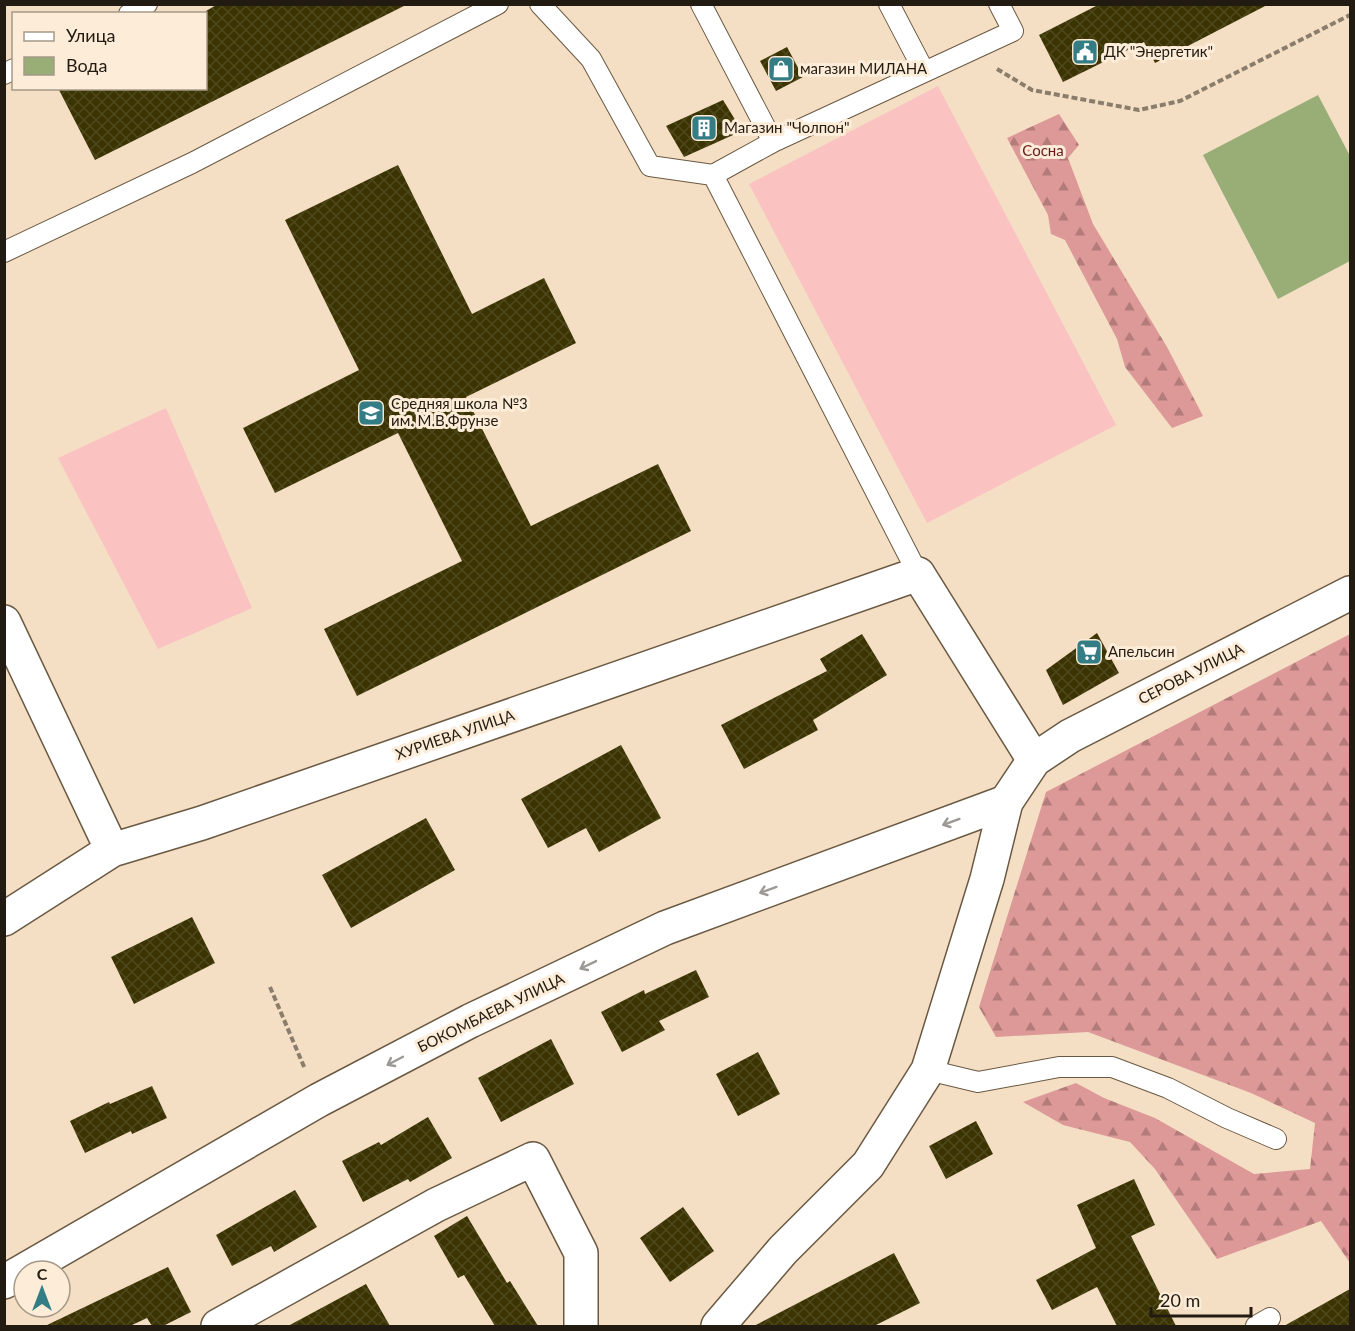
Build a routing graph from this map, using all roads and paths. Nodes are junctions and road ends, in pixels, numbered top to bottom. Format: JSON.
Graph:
{"nodes":[{"id":1,"x":147,"y":4,"type":"edge"},
{"id":2,"x":498,"y":4,"type":"edge"},
{"id":3,"x":540,"y":4,"type":"edge"},
{"id":4,"x":701,"y":4,"type":"edge"},
{"id":5,"x":889,"y":4,"type":"edge"},
{"id":6,"x":999,"y":4,"type":"edge"},
{"id":7,"x":133,"y":12,"type":"edge"},
{"id":8,"x":1350,"y":15,"type":"edge"},
{"id":9,"x":988,"y":63,"type":"dead end"},
{"id":10,"x":924,"y":71,"type":"junction"},
{"id":11,"x":772,"y":142,"type":"junction"},
{"id":12,"x":713,"y":175,"type":"junction"},
{"id":13,"x":4,"y":252,"type":"edge"},
{"id":14,"x":918,"y":574,"type":"junction"},
{"id":15,"x":1350,"y":593,"type":"edge"},
{"id":16,"x":4,"y":622,"type":"edge"},
{"id":17,"x":1034,"y":760,"type":"junction"},
{"id":18,"x":1006,"y":802,"type":"junction"},
{"id":19,"x":112,"y":850,"type":"junction"},
{"id":20,"x":4,"y":919,"type":"edge"},
{"id":21,"x":270,"y":987,"type":"dead end"},
{"id":22,"x":928,"y":1070,"type":"junction"},
{"id":23,"x":319,"y":1100,"type":"junction"},
{"id":24,"x":1276,"y":1138,"type":"dead end"},
{"id":25,"x":4,"y":1282,"type":"edge"},
{"id":26,"x":218,"y":1326,"type":"edge"},
{"id":27,"x":581,"y":1326,"type":"edge"},
{"id":28,"x":718,"y":1326,"type":"edge"}],
"edges":[{"from":1,"to":7,"type":"lane"},
{"from":2,"to":13,"type":"lane"},
{"from":3,"to":12,"type":"lane"},
{"from":4,"to":11,"type":"lane"},
{"from":5,"to":10,"type":"lane"},
{"from":6,"to":10,"type":"lane"},
{"from":8,"to":9,"type":"path"},
{"from":10,"to":11,"type":"lane"},
{"from":11,"to":12,"type":"lane"},
{"from":12,"to":14,"type":"lane"},
{"from":14,"to":17,"type":"street"},
{"from":14,"to":19,"type":"street","name":"ХУРИЕВА УЛИЦА"},
{"from":15,"to":17,"type":"street","name":"СЕРОВА УЛИЦА"},
{"from":16,"to":19,"type":"street"},
{"from":17,"to":18,"type":"street","name":"СЕРОВА УЛИЦА"},
{"from":18,"to":22,"type":"street","name":"СЕРОВА УЛИЦА"},
{"from":18,"to":23,"type":"street","name":"БОКОМБАЕВА УЛИЦА","one_way":true},
{"from":19,"to":20,"type":"street","name":"ХУРИЕВА УЛИЦА"},
{"from":21,"to":23,"type":"path"},
{"from":22,"to":24,"type":"lane"},
{"from":22,"to":28,"type":"street","name":"СЕРОВА УЛИЦА"},
{"from":23,"to":25,"type":"street","name":"БОКОМБАЕВА УЛИЦА"},
{"from":26,"to":27,"type":"street"}]}
